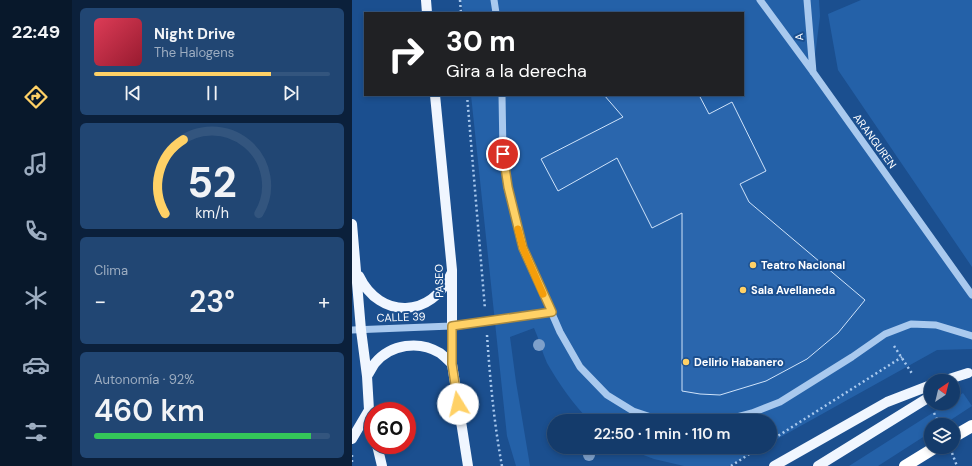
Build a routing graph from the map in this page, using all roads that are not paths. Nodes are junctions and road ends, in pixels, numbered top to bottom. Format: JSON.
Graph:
{"nodes":[{"id":1,"x":421,"y":0,"type":"edge"},
{"id":2,"x":426,"y":0,"type":"edge"},
{"id":3,"x":494,"y":0,"type":"edge"},
{"id":4,"x":760,"y":0,"type":"edge"},
{"id":5,"x":807,"y":0,"type":"edge"},
{"id":6,"x":427,"y":12,"type":"edge"},
{"id":7,"x":496,"y":12,"type":"edge"},
{"id":8,"x":813,"y":72,"type":"junction"},
{"id":9,"x":435,"y":96,"type":"edge"},
{"id":10,"x":502,"y":96,"type":"edge"},
{"id":11,"x":352,"y":224,"type":"edge"},
{"id":12,"x":452,"y":270,"type":"junction"},
{"id":13,"x":357,"y":273,"type":"junction"},
{"id":14,"x":972,"y":295,"type":"edge"},
{"id":15,"x":552,"y":312,"type":"junction"},
{"id":16,"x":452,"y":326,"type":"junction"},
{"id":17,"x":357,"y":330,"type":"edge"},
{"id":18,"x":972,"y":336,"type":"edge"},
{"id":19,"x":452,"y":364,"type":"junction"},
{"id":20,"x":970,"y":372,"type":"edge"},
{"id":21,"x":960,"y":375,"type":"edge"},
{"id":22,"x":367,"y":376,"type":"junction"},
{"id":23,"x":960,"y":378,"type":"edge"},
{"id":24,"x":924,"y":388,"type":"edge"},
{"id":25,"x":924,"y":400,"type":"edge"},
{"id":26,"x":369,"y":402,"type":"edge"},
{"id":27,"x":644,"y":414,"type":"edge"},
{"id":28,"x":748,"y":414,"type":"edge"},
{"id":29,"x":364,"y":419,"type":"edge"},
{"id":30,"x":972,"y":426,"type":"edge"},
{"id":31,"x":960,"y":432,"type":"edge"},
{"id":32,"x":352,"y":439,"type":"edge"},
{"id":33,"x":379,"y":454,"type":"edge"},
{"id":34,"x":925,"y":454,"type":"edge"},
{"id":35,"x":382,"y":466,"type":"edge"},
{"id":36,"x":468,"y":466,"type":"edge"},
{"id":37,"x":774,"y":466,"type":"edge"},
{"id":38,"x":818,"y":466,"type":"edge"},
{"id":39,"x":905,"y":466,"type":"edge"}],
"edges":[{"from":1,"to":6,"type":"main road"},
{"from":2,"to":6,"type":"main road"},
{"from":3,"to":7,"type":"street"},
{"from":4,"to":8,"type":"street","name":"ARANGUREN"},
{"from":5,"to":8,"type":"street","name":"A"},
{"from":8,"to":14,"type":"street","name":"ARANGUREN"},
{"from":9,"to":12,"type":"main road","name":"PASEO"},
{"from":10,"to":15,"type":"street"},
{"from":11,"to":13,"type":"main road"},
{"from":12,"to":13,"type":"main road"},
{"from":12,"to":16,"type":"main road","name":"PASEO"},
{"from":13,"to":17,"type":"main road"},
{"from":15,"to":16,"type":"street","name":"CALLE 39"},
{"from":15,"to":27,"type":"street"},
{"from":16,"to":17,"type":"street","name":"CALLE 39"},
{"from":16,"to":19,"type":"main road","name":"PASEO"},
{"from":17,"to":22,"type":"main road"},
{"from":18,"to":28,"type":"street"},
{"from":19,"to":22,"type":"main road"},
{"from":19,"to":36,"type":"main road","name":"PASEO"},
{"from":20,"to":21,"type":"main road"},
{"from":20,"to":23,"type":"main road"},
{"from":22,"to":26,"type":"main road"},
{"from":24,"to":37,"type":"main road"},
{"from":25,"to":38,"type":"main road"},
{"from":29,"to":32,"type":"main road"},
{"from":30,"to":31,"type":"highway"},
{"from":33,"to":35,"type":"main road"},
{"from":34,"to":39,"type":"highway"}]}
